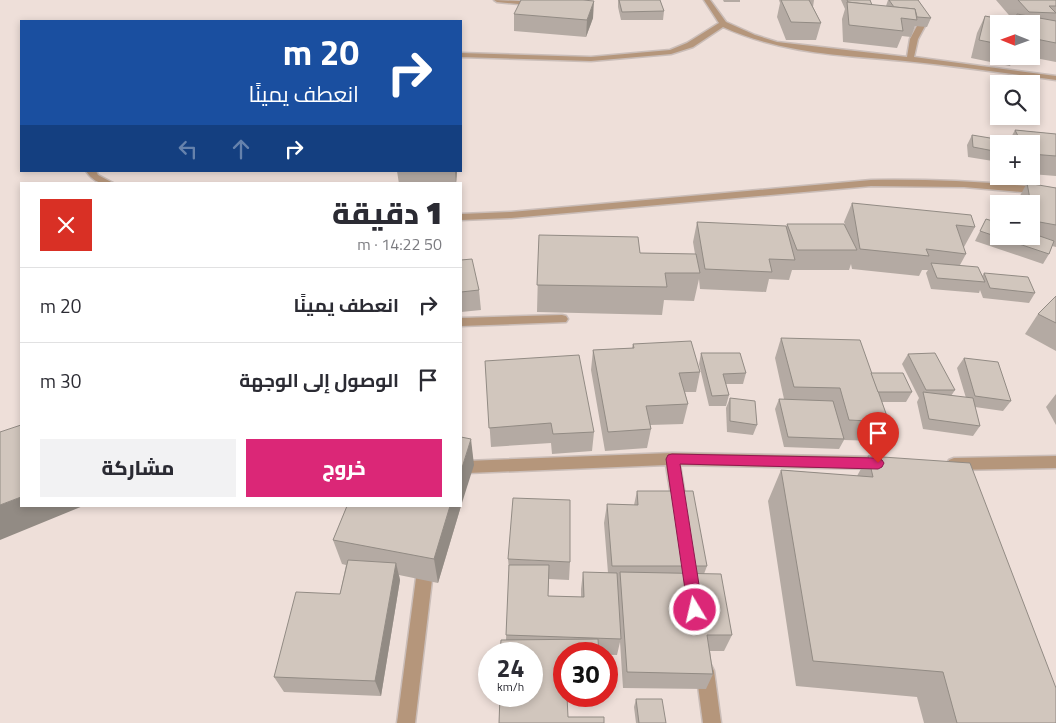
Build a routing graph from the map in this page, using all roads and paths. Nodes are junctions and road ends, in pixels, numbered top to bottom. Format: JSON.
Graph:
{"nodes":[{"id":1,"x":497,"y":0,"type":"edge"},
{"id":2,"x":569,"y":0,"type":"edge"},
{"id":3,"x":707,"y":0,"type":"edge"},
{"id":4,"x":911,"y":0,"type":"edge"},
{"id":5,"x":723,"y":24,"type":"junction"},
{"id":6,"x":462,"y":55,"type":"edge"},
{"id":7,"x":910,"y":59,"type":"junction"},
{"id":8,"x":1056,"y":78,"type":"edge"},
{"id":9,"x":92,"y":172,"type":"edge"},
{"id":10,"x":106,"y":182,"type":"edge"},
{"id":11,"x":1056,"y":192,"type":"edge"},
{"id":12,"x":462,"y":217,"type":"edge"},
{"id":13,"x":562,"y":319,"type":"dead end"},
{"id":14,"x":462,"y":322,"type":"edge"},
{"id":15,"x":672,"y":459,"type":"junction"},
{"id":16,"x":1056,"y":462,"type":"edge"},
{"id":17,"x":895,"y":464,"type":"edge"},
{"id":18,"x":943,"y":464,"type":"edge"},
{"id":19,"x":462,"y":470,"type":"edge"},
{"id":20,"x":683,"y":527,"type":"edge"},
{"id":21,"x":429,"y":546,"type":"edge"},
{"id":22,"x":702,"y":654,"type":"edge"},
{"id":23,"x":406,"y":723,"type":"edge"},
{"id":24,"x":712,"y":723,"type":"edge"}],
"edges":[{"from":1,"to":2,"type":"street"},
{"from":3,"to":5,"type":"street"},
{"from":4,"to":7,"type":"street"},
{"from":5,"to":6,"type":"street"},
{"from":5,"to":7,"type":"street"},
{"from":7,"to":8,"type":"street"},
{"from":9,"to":10,"type":"street"},
{"from":11,"to":12,"type":"street"},
{"from":13,"to":14,"type":"street"},
{"from":15,"to":17,"type":"street"},
{"from":15,"to":19,"type":"street"},
{"from":15,"to":20,"type":"street"},
{"from":16,"to":18,"type":"street"},
{"from":21,"to":23,"type":"street"},
{"from":22,"to":24,"type":"street"}]}
